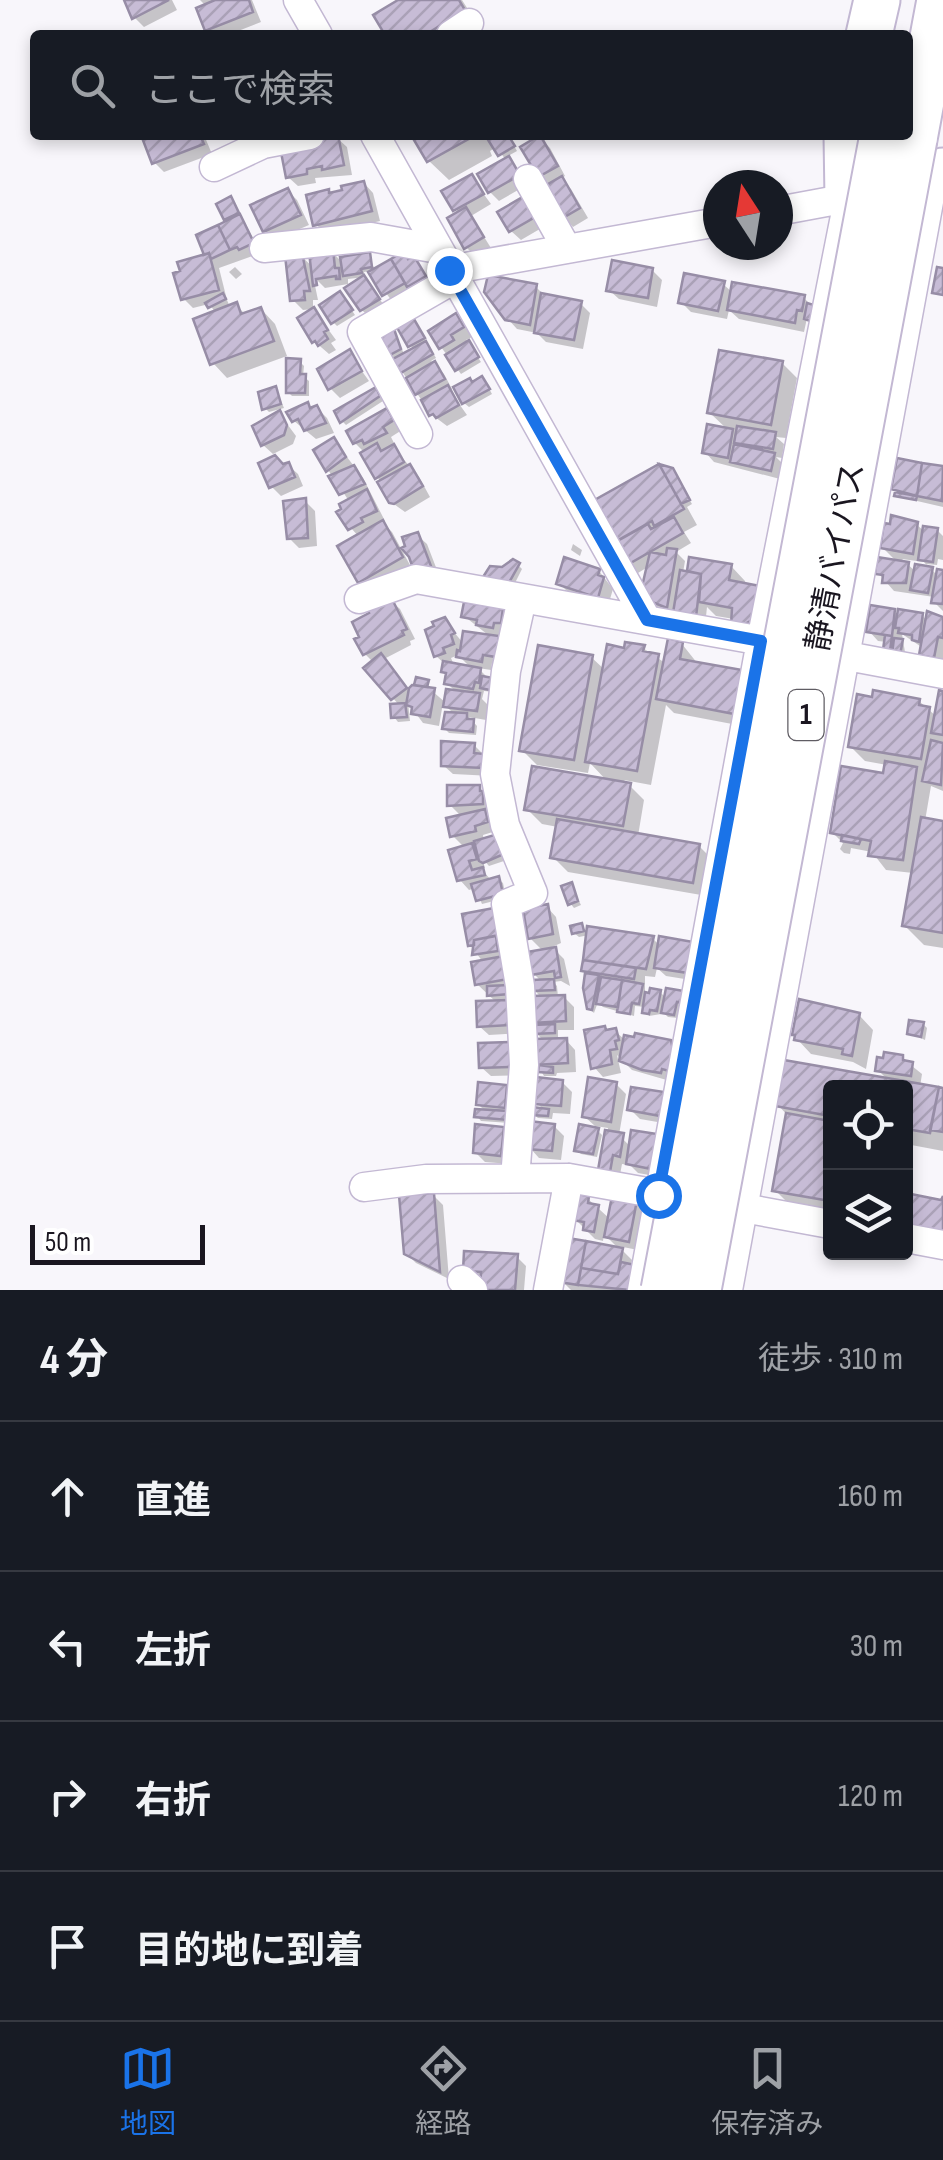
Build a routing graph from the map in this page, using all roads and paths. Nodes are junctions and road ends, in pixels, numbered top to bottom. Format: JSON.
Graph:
{"nodes":[{"id":1,"x":298,"y":0,"type":"edge"},
{"id":2,"x":877,"y":0,"type":"edge"},
{"id":3,"x":908,"y":0,"type":"edge"},
{"id":4,"x":940,"y":0,"type":"edge"},
{"id":5,"x":315,"y":30,"type":"edge"},
{"id":6,"x":871,"y":30,"type":"edge"},
{"id":7,"x":903,"y":30,"type":"edge"},
{"id":8,"x":284,"y":140,"type":"edge"},
{"id":9,"x":378,"y":140,"type":"edge"},
{"id":10,"x":847,"y":140,"type":"edge"},
{"id":11,"x":923,"y":160,"type":"edge"},
{"id":12,"x":214,"y":166,"type":"dead end"},
{"id":13,"x":528,"y":180,"type":"dead end"},
{"id":14,"x":848,"y":199,"type":"junction"},
{"id":15,"x":793,"y":208,"type":"edge"},
{"id":16,"x":703,"y":225,"type":"edge"},
{"id":17,"x":264,"y":248,"type":"dead end"},
{"id":18,"x":566,"y":249,"type":"junction"},
{"id":19,"x":447,"y":266,"type":"junction"},
{"id":20,"x":418,"y":434,"type":"dead end"},
{"id":21,"x":359,"y":599,"type":"dead end"},
{"id":22,"x":522,"y":599,"type":"junction"},
{"id":23,"x":647,"y":620,"type":"junction"},
{"id":24,"x":761,"y":641,"type":"junction"},
{"id":25,"x":847,"y":656,"type":"junction"},
{"id":26,"x":943,"y":674,"type":"edge"},
{"id":27,"x":514,"y":1178,"type":"junction"},
{"id":28,"x":569,"y":1178,"type":"junction"},
{"id":29,"x":364,"y":1187,"type":"dead end"},
{"id":30,"x":658,"y":1195,"type":"junction"},
{"id":31,"x":742,"y":1208,"type":"junction"},
{"id":32,"x":823,"y":1223,"type":"edge"},
{"id":33,"x":913,"y":1240,"type":"edge"},
{"id":34,"x":943,"y":1246,"type":"edge"},
{"id":35,"x":548,"y":1290,"type":"edge"},
{"id":36,"x":642,"y":1290,"type":"edge"},
{"id":37,"x":664,"y":1290,"type":"edge"},
{"id":38,"x":698,"y":1290,"type":"edge"},
{"id":39,"x":728,"y":1290,"type":"edge"}],
"edges":[{"from":1,"to":5,"type":"street"},
{"from":2,"to":6,"type":"highway"},
{"from":3,"to":7,"type":"highway"},
{"from":4,"to":11,"type":"highway","name":"静清バイパス","number":"1"},
{"from":8,"to":12,"type":"street"},
{"from":9,"to":19,"type":"street"},
{"from":10,"to":14,"type":"highway"},
{"from":11,"to":14,"type":"street"},
{"from":11,"to":25,"type":"street"},
{"from":11,"to":37,"type":"highway","name":"静清バイパス","number":"1","bridge":true},
{"from":11,"to":38,"type":"highway","name":"静清バイパス","number":"1","bridge":true},
{"from":13,"to":18,"type":"street"},
{"from":14,"to":15,"type":"street"},
{"from":14,"to":24,"type":"street"},
{"from":16,"to":18,"type":"street"},
{"from":17,"to":19,"type":"street"},
{"from":18,"to":19,"type":"street"},
{"from":19,"to":20,"type":"street"},
{"from":19,"to":23,"type":"street"},
{"from":21,"to":22,"type":"street"},
{"from":22,"to":23,"type":"street"},
{"from":22,"to":27,"type":"street"},
{"from":23,"to":24,"type":"street"},
{"from":24,"to":25,"type":"street"},
{"from":24,"to":30,"type":"street"},
{"from":25,"to":26,"type":"street"},
{"from":25,"to":31,"type":"street"},
{"from":27,"to":28,"type":"street"},
{"from":27,"to":29,"type":"street"},
{"from":28,"to":30,"type":"street"},
{"from":28,"to":35,"type":"street"},
{"from":30,"to":31,"type":"street"},
{"from":30,"to":36,"type":"street"},
{"from":31,"to":32,"type":"street"},
{"from":31,"to":39,"type":"street"},
{"from":33,"to":34,"type":"street"}]}
